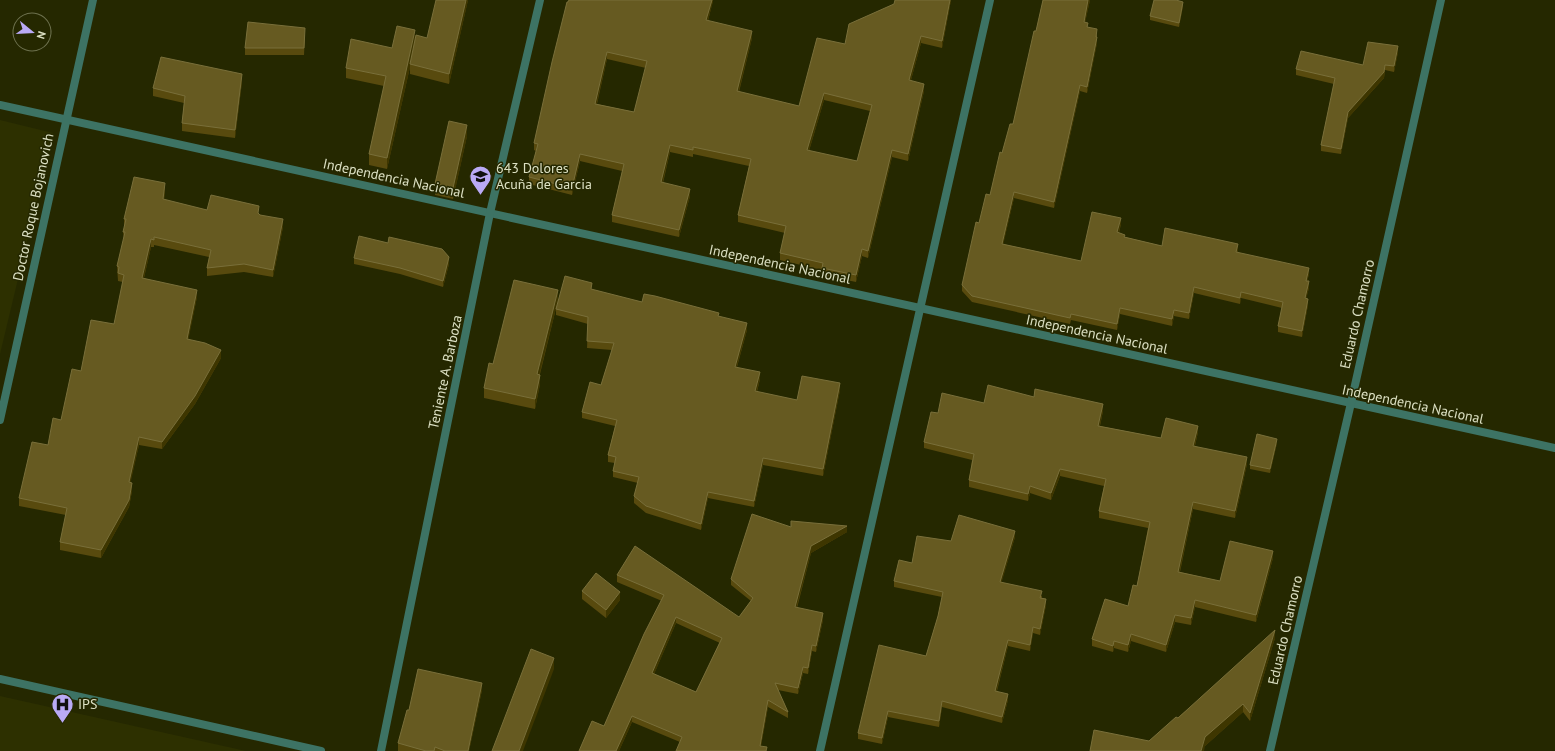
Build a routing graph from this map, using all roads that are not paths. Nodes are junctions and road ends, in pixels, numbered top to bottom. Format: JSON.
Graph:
{"nodes":[{"id":1,"x":93,"y":0,"type":"edge"},
{"id":2,"x":540,"y":0,"type":"edge"},
{"id":3,"x":990,"y":0,"type":"edge"},
{"id":4,"x":1441,"y":0,"type":"edge"},
{"id":5,"x":0,"y":105,"type":"edge"},
{"id":6,"x":65,"y":120,"type":"junction"},
{"id":7,"x":490,"y":213,"type":"junction"},
{"id":8,"x":920,"y":308,"type":"junction"},
{"id":9,"x":1351,"y":403,"type":"junction"},
{"id":10,"x":0,"y":420,"type":"edge"},
{"id":11,"x":1555,"y":448,"type":"edge"},
{"id":12,"x":0,"y":680,"type":"edge"},
{"id":13,"x":321,"y":751,"type":"edge"},
{"id":14,"x":380,"y":751,"type":"edge"},
{"id":15,"x":820,"y":751,"type":"edge"},
{"id":16,"x":1270,"y":751,"type":"edge"}],
"edges":[{"from":1,"to":6,"type":"street","name":"Doctor Roque Bojanovich"},
{"from":2,"to":7,"type":"street","name":"Teniente A. Barboza"},
{"from":3,"to":8,"type":"street"},
{"from":4,"to":9,"type":"street","name":"Eduardo Chamorro"},
{"from":5,"to":6,"type":"street","name":"Independencia Nacional"},
{"from":6,"to":7,"type":"street","name":"Independencia Nacional"},
{"from":6,"to":10,"type":"street","name":"Doctor Roque Bojanovich"},
{"from":7,"to":8,"type":"street","name":"Independencia Nacional"},
{"from":7,"to":14,"type":"street","name":"Teniente A. Barboza"},
{"from":8,"to":9,"type":"street","name":"Independencia Nacional"},
{"from":8,"to":15,"type":"street"},
{"from":9,"to":11,"type":"street","name":"Independencia Nacional"},
{"from":9,"to":16,"type":"street","name":"Eduardo Chamorro"},
{"from":12,"to":13,"type":"street"}]}
